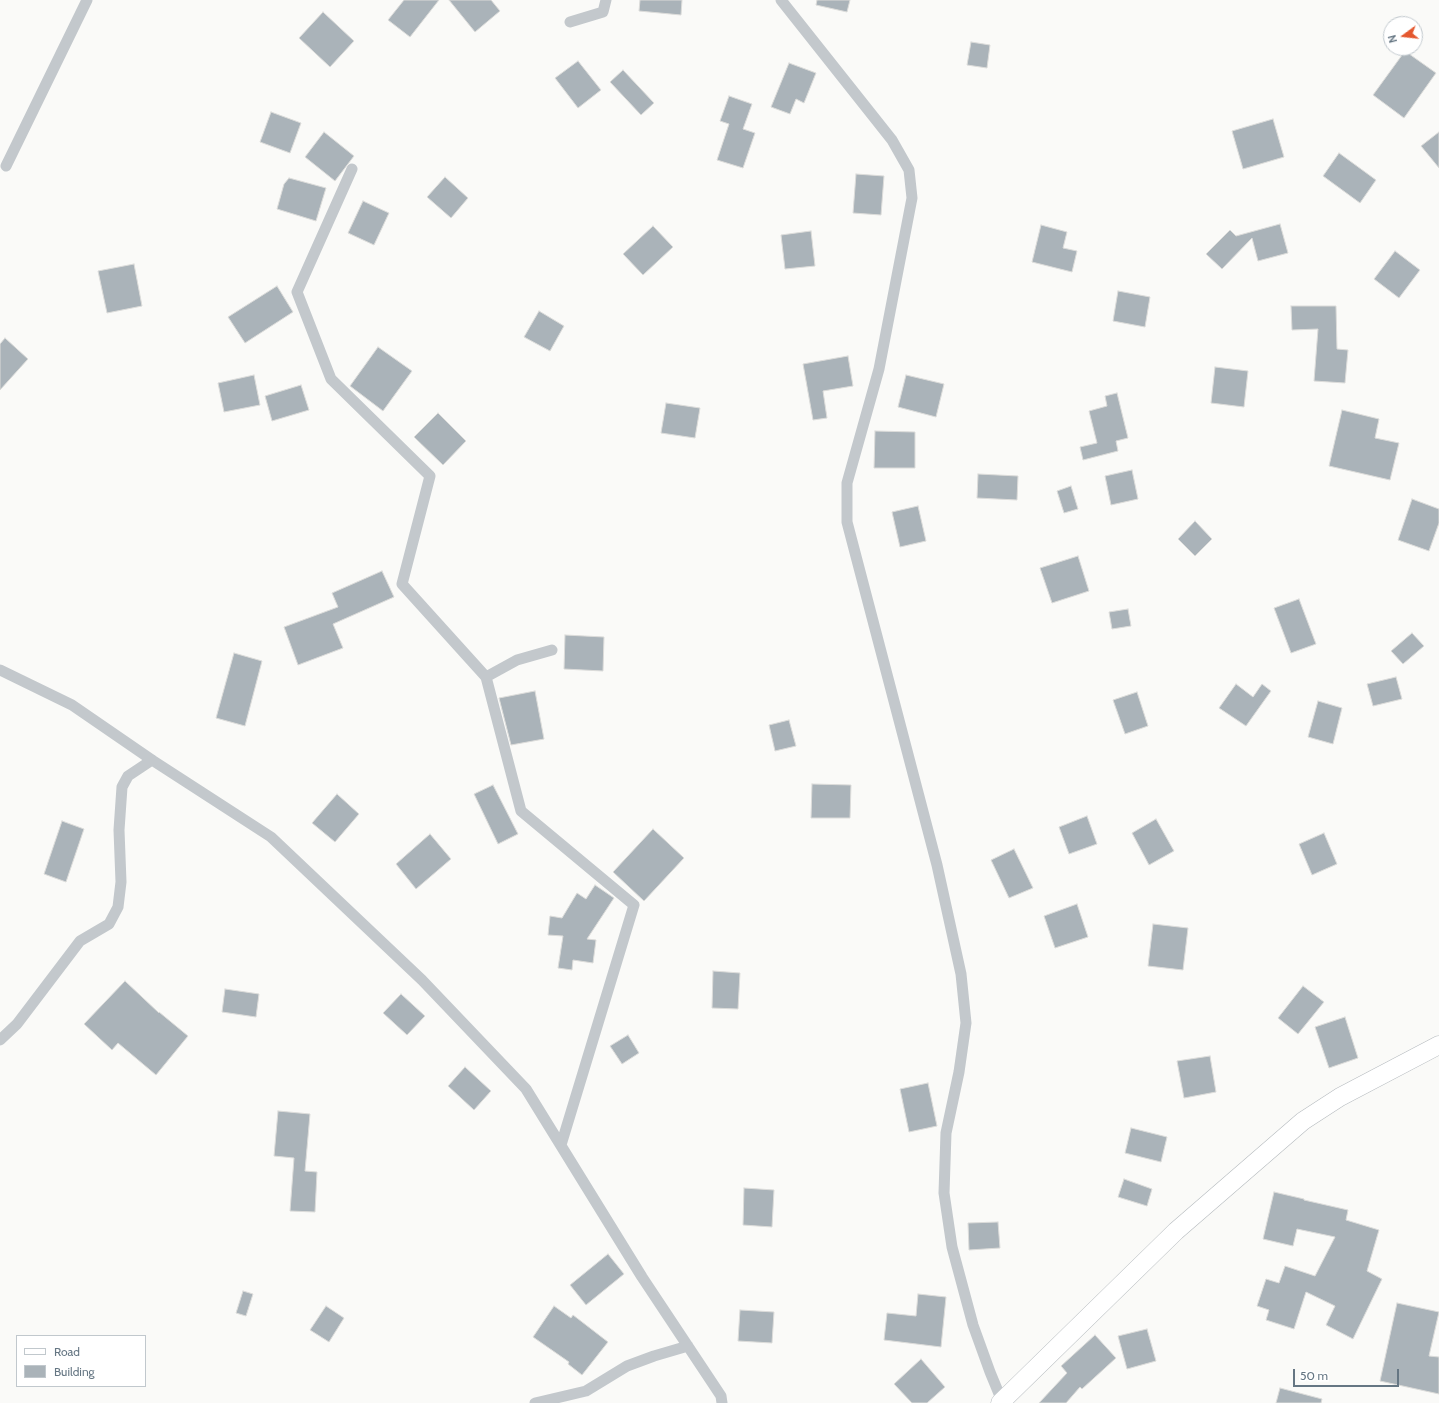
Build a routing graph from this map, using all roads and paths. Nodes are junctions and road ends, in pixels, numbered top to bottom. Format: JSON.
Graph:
{"nodes":[{"id":1,"x":87,"y":0,"type":"edge"},
{"id":2,"x":606,"y":0,"type":"edge"},
{"id":3,"x":781,"y":0,"type":"edge"},
{"id":4,"x":570,"y":22,"type":"dead end"},
{"id":5,"x":6,"y":166,"type":"dead end"},
{"id":6,"x":352,"y":169,"type":"dead end"},
{"id":7,"x":552,"y":650,"type":"dead end"},
{"id":8,"x":0,"y":670,"type":"edge"},
{"id":9,"x":486,"y":677,"type":"junction"},
{"id":10,"x":152,"y":760,"type":"junction"},
{"id":11,"x":0,"y":1040,"type":"edge"},
{"id":12,"x":1439,"y":1044,"type":"edge"},
{"id":13,"x":561,"y":1145,"type":"junction"},
{"id":14,"x":688,"y":1346,"type":"junction"},
{"id":15,"x":1001,"y":1402,"type":"edge"},
{"id":16,"x":535,"y":1403,"type":"edge"},
{"id":17,"x":722,"y":1403,"type":"edge"}],
"edges":[{"from":1,"to":5,"type":"street"},
{"from":2,"to":4,"type":"street"},
{"from":3,"to":15,"type":"street"},
{"from":6,"to":9,"type":"street"},
{"from":7,"to":9,"type":"street"},
{"from":8,"to":10,"type":"street"},
{"from":9,"to":13,"type":"street"},
{"from":10,"to":11,"type":"street"},
{"from":10,"to":13,"type":"street"},
{"from":12,"to":15,"type":"main road"},
{"from":13,"to":14,"type":"street"},
{"from":14,"to":16,"type":"street"},
{"from":14,"to":17,"type":"street"}]}
